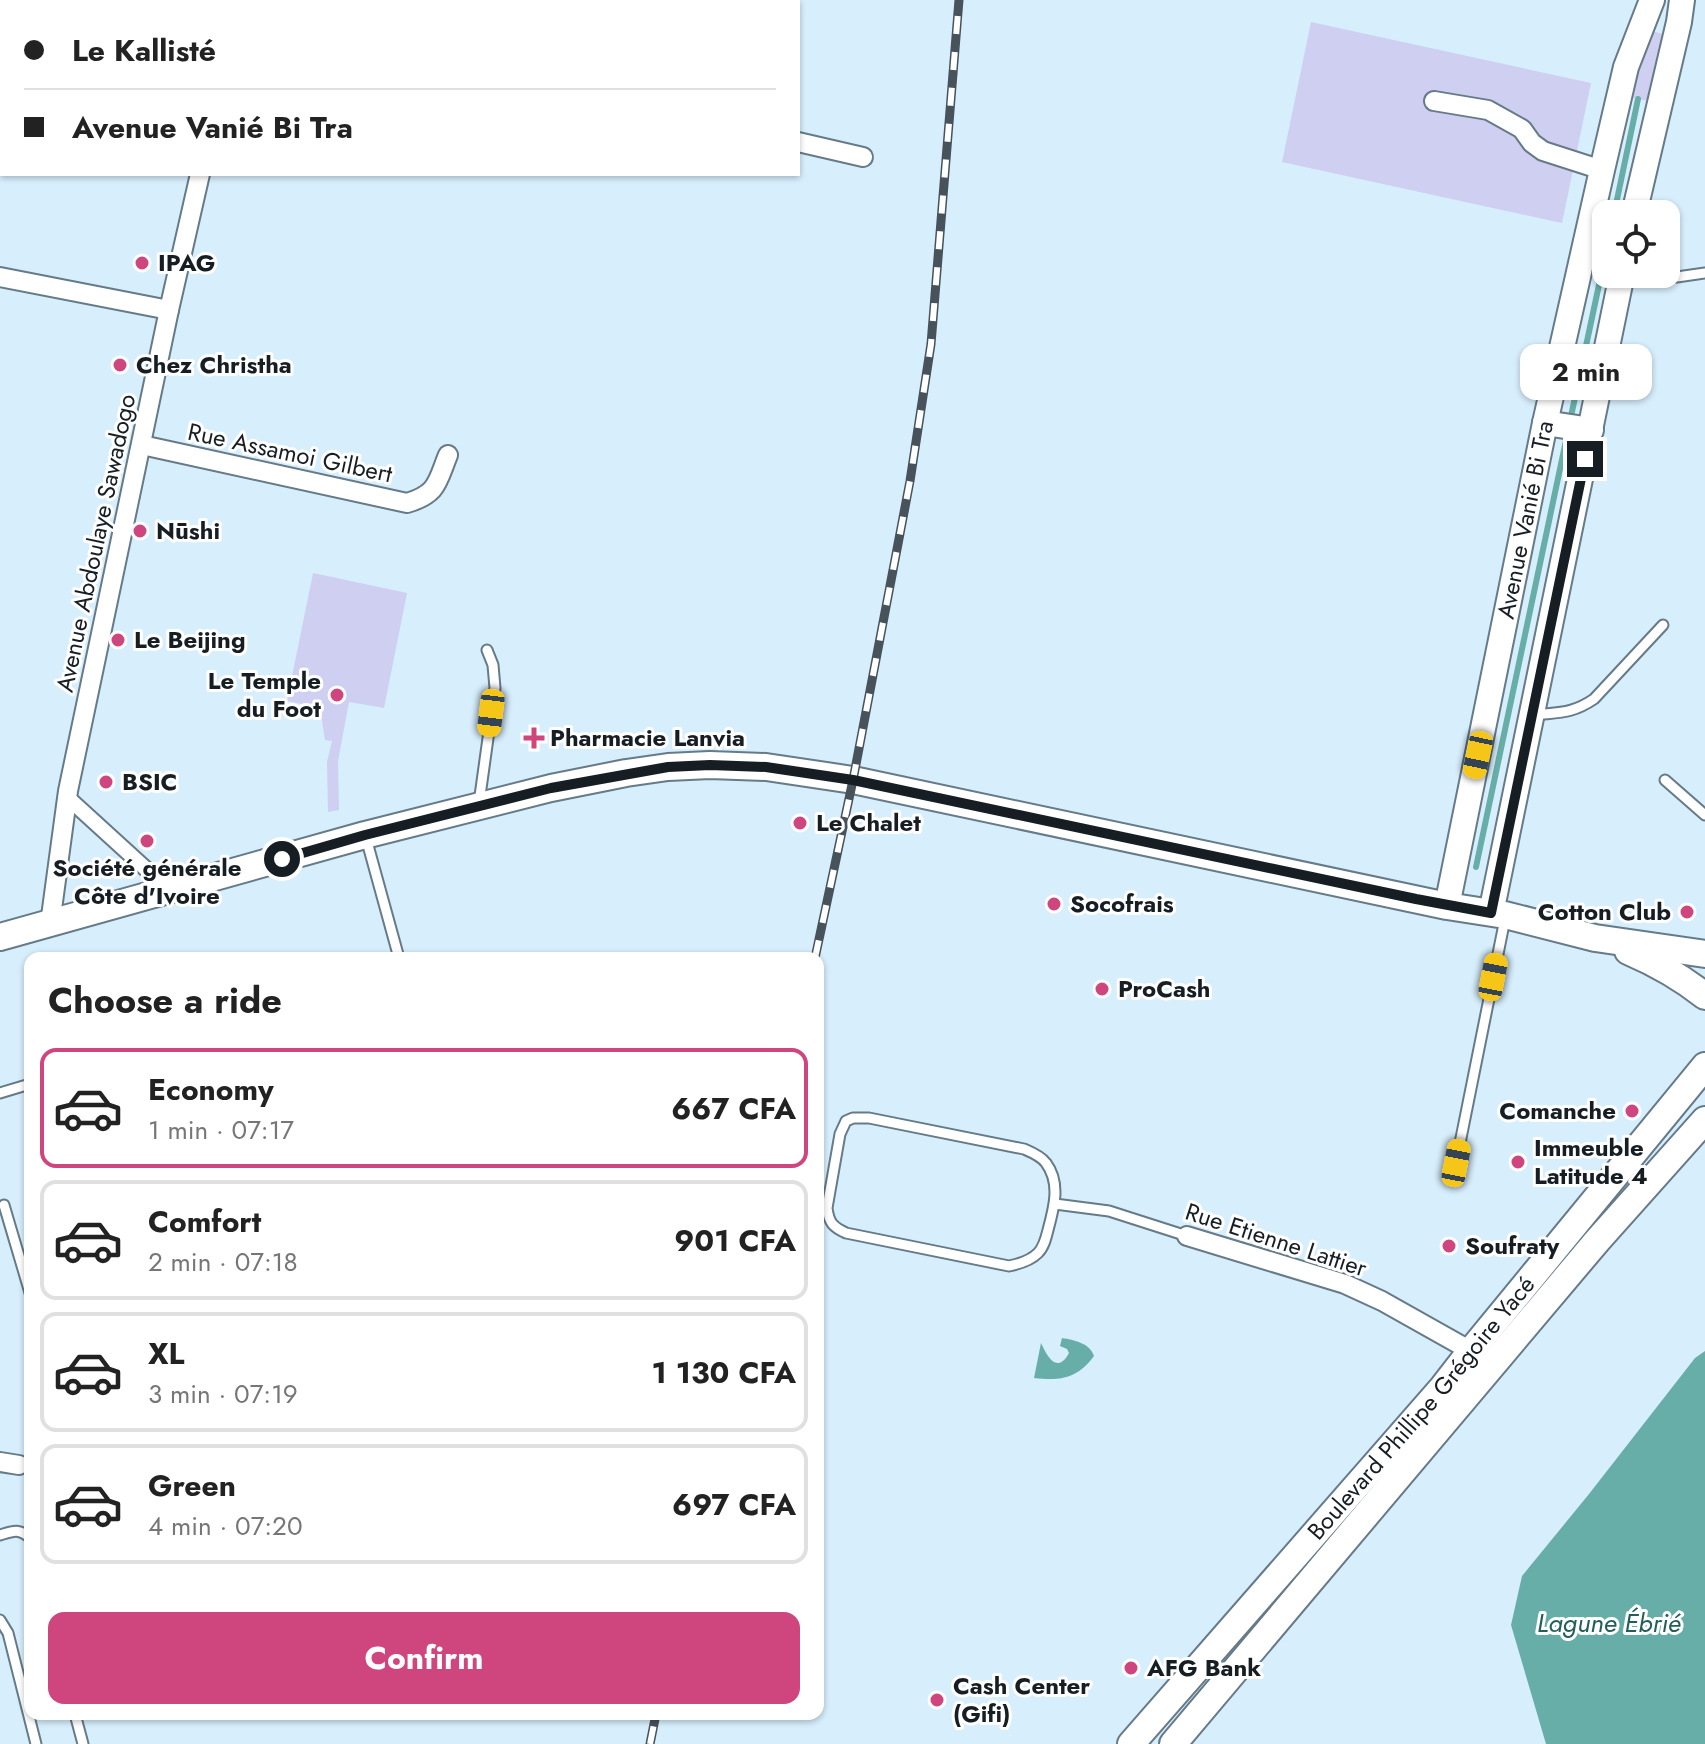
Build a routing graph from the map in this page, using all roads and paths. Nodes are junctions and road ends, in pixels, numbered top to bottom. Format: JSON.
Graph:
{"nodes":[{"id":1,"x":1649,"y":9,"type":"edge"},
{"id":2,"x":1681,"y":11,"type":"edge"},
{"id":3,"x":1434,"y":101,"type":"dead end"},
{"id":4,"x":800,"y":142,"type":"edge"},
{"id":5,"x":863,"y":157,"type":"dead end"},
{"id":6,"x":1602,"y":170,"type":"junction"},
{"id":7,"x":200,"y":176,"type":"edge"},
{"id":8,"x":1637,"y":200,"type":"edge"},
{"id":9,"x":1705,"y":273,"type":"edge"},
{"id":10,"x":0,"y":277,"type":"edge"},
{"id":11,"x":1680,"y":277,"type":"edge"},
{"id":12,"x":1619,"y":288,"type":"edge"},
{"id":13,"x":169,"y":310,"type":"junction"},
{"id":14,"x":1550,"y":424,"type":"junction"},
{"id":15,"x":1586,"y":429,"type":"junction"},
{"id":16,"x":142,"y":445,"type":"junction"},
{"id":17,"x":448,"y":455,"type":"dead end"},
{"id":18,"x":1663,"y":625,"type":"dead end"},
{"id":19,"x":487,"y":650,"type":"dead end"},
{"id":20,"x":1531,"y":715,"type":"junction"},
{"id":21,"x":1665,"y":780,"type":"dead end"},
{"id":22,"x":67,"y":797,"type":"junction"},
{"id":23,"x":478,"y":807,"type":"junction"},
{"id":24,"x":1705,"y":815,"type":"edge"},
{"id":25,"x":365,"y":835,"type":"junction"},
{"id":26,"x":170,"y":890,"type":"junction"},
{"id":27,"x":1447,"y":906,"type":"junction"},
{"id":28,"x":1498,"y":914,"type":"junction"},
{"id":29,"x":50,"y":924,"type":"junction"},
{"id":30,"x":0,"y":937,"type":"edge"},
{"id":31,"x":1595,"y":938,"type":"junction"},
{"id":32,"x":397,"y":952,"type":"edge"},
{"id":33,"x":1705,"y":954,"type":"edge"},
{"id":34,"x":1705,"y":996,"type":"edge"},
{"id":35,"x":1705,"y":1066,"type":"edge"},
{"id":36,"x":24,"y":1086,"type":"edge"},
{"id":37,"x":0,"y":1093,"type":"edge"},
{"id":38,"x":1705,"y":1120,"type":"edge"},
{"id":39,"x":1456,"y":1163,"type":"dead end"},
{"id":40,"x":1055,"y":1204,"type":"junction"},
{"id":41,"x":4,"y":1205,"type":"dead end"},
{"id":42,"x":1187,"y":1236,"type":"joint"},
{"id":43,"x":24,"y":1273,"type":"edge"},
{"id":44,"x":1471,"y":1351,"type":"junction"},
{"id":45,"x":0,"y":1462,"type":"edge"},
{"id":46,"x":19,"y":1465,"type":"dead end"},
{"id":47,"x":24,"y":1533,"type":"edge"},
{"id":48,"x":0,"y":1535,"type":"edge"},
{"id":49,"x":0,"y":1620,"type":"edge"},
{"id":50,"x":24,"y":1696,"type":"edge"},
{"id":51,"x":30,"y":1720,"type":"edge"},
{"id":52,"x":77,"y":1720,"type":"edge"},
{"id":53,"x":36,"y":1744,"type":"edge"},
{"id":54,"x":83,"y":1744,"type":"edge"},
{"id":55,"x":1131,"y":1744,"type":"edge"},
{"id":56,"x":1173,"y":1744,"type":"edge"}],
"edges":[{"from":1,"to":2,"type":"street"},
{"from":1,"to":6,"type":"street","name":"Avenue Vanié Bi Tra"},
{"from":2,"to":8,"type":"street"},
{"from":3,"to":6,"type":"street"},
{"from":4,"to":5,"type":"street"},
{"from":6,"to":14,"type":"street","name":"Avenue Vanié Bi Tra"},
{"from":7,"to":13,"type":"street","name":"Avenue Abdoulaye Sawadogo"},
{"from":9,"to":11,"type":"lane"},
{"from":10,"to":13,"type":"street"},
{"from":12,"to":15,"type":"street","name":"Avenue Vanié Bi Tra"},
{"from":13,"to":16,"type":"street","name":"Avenue Abdoulaye Sawadogo"},
{"from":14,"to":15,"type":"street"},
{"from":14,"to":27,"type":"street","name":"Avenue Vanié Bi Tra"},
{"from":15,"to":20,"type":"street","name":"Avenue Vanié Bi Tra"},
{"from":16,"to":17,"type":"street","name":"Rue Assamoi Gilbert"},
{"from":16,"to":22,"type":"street","name":"Avenue Abdoulaye Sawadogo"},
{"from":18,"to":20,"type":"lane"},
{"from":19,"to":23,"type":"lane"},
{"from":20,"to":28,"type":"street","name":"Avenue Vanié Bi Tra"},
{"from":21,"to":24,"type":"lane"},
{"from":22,"to":26,"type":"street"},
{"from":22,"to":29,"type":"street","name":"Avenue Abdoulaye Sawadogo"},
{"from":23,"to":25,"type":"main road"},
{"from":23,"to":27,"type":"main road"},
{"from":25,"to":26,"type":"main road"},
{"from":25,"to":32,"type":"lane"},
{"from":26,"to":29,"type":"main road"},
{"from":27,"to":28,"type":"main road"},
{"from":28,"to":31,"type":"main road"},
{"from":28,"to":39,"type":"lane"},
{"from":29,"to":30,"type":"main road"},
{"from":31,"to":33,"type":"main road"},
{"from":31,"to":34,"type":"main road"},
{"from":35,"to":44,"type":"main road","name":"Boulevard Phillipe Grégoire Yacé"},
{"from":36,"to":37,"type":"lane"},
{"from":38,"to":56,"type":"main road","name":"Boulevard Phillipe Grégoire Yacé"},
{"from":40,"to":40,"type":"lane"},
{"from":40,"to":42,"type":"lane","name":"Rue Etienne Lattier"},
{"from":41,"to":43,"type":"lane"},
{"from":42,"to":44,"type":"street","name":"Rue Etienne Lattier"},
{"from":44,"to":55,"type":"main road","name":"Boulevard Phillipe Grégoire Yacé"},
{"from":45,"to":46,"type":"street"},
{"from":47,"to":48,"type":"lane"},
{"from":49,"to":50,"type":"lane"},
{"from":51,"to":53,"type":"lane"},
{"from":52,"to":54,"type":"lane"}]}
